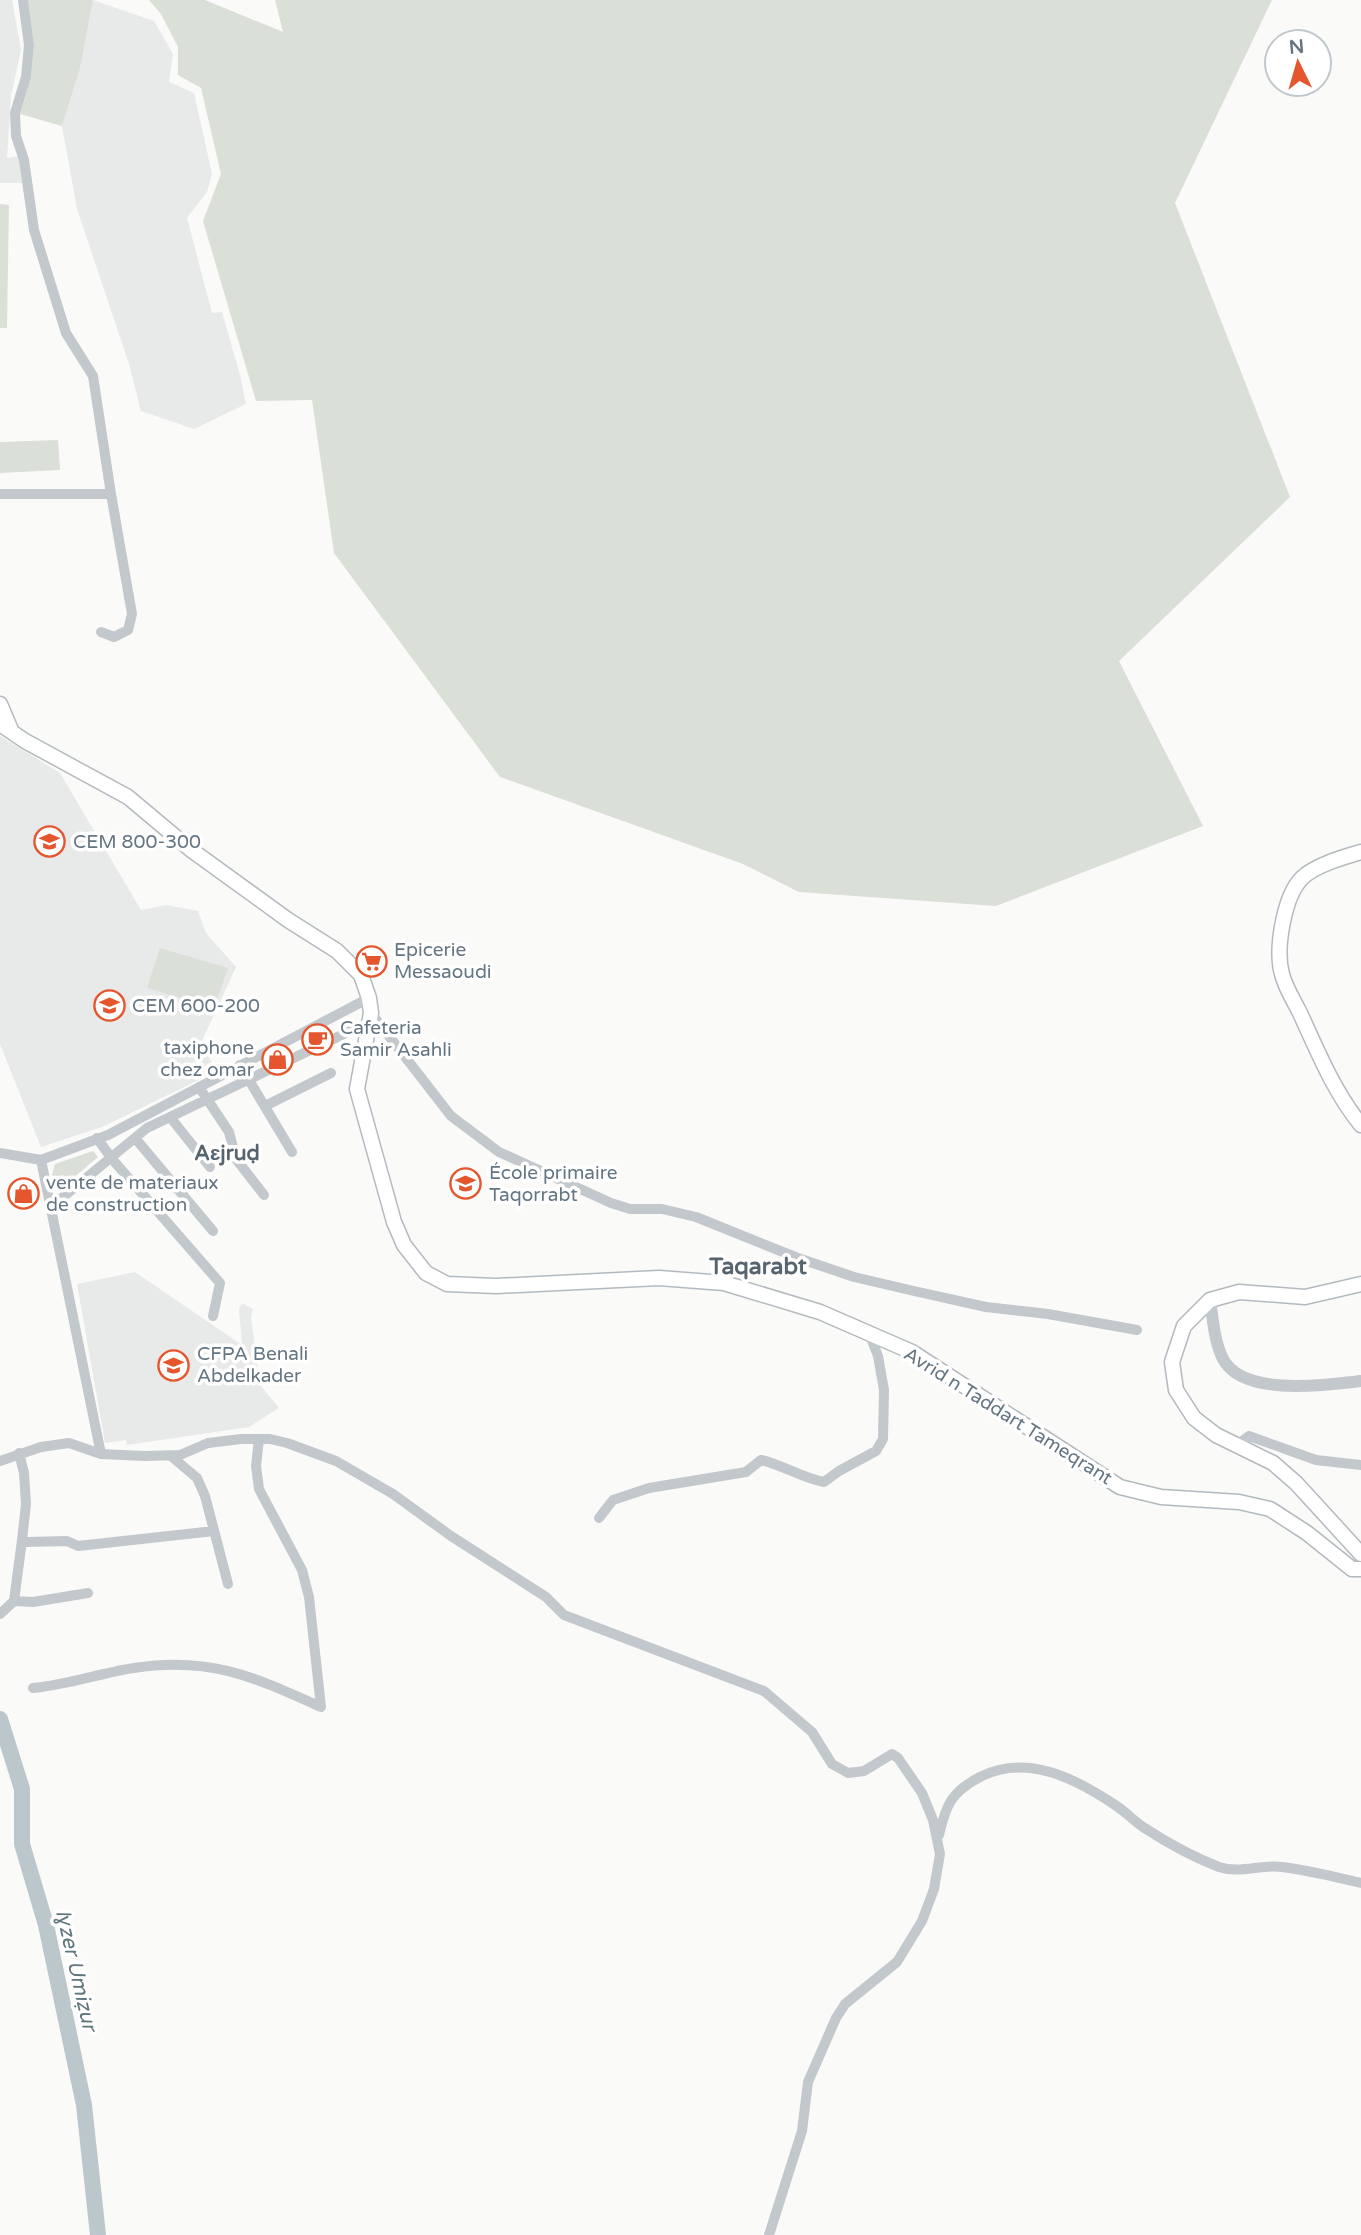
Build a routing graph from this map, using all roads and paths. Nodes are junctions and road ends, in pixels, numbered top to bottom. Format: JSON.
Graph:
{"nodes":[{"id":1,"x":23,"y":0,"type":"edge"},
{"id":2,"x":0,"y":494,"type":"edge"},
{"id":3,"x":111,"y":494,"type":"junction"},
{"id":4,"x":101,"y":632,"type":"dead end"},
{"id":5,"x":0,"y":704,"type":"edge"},
{"id":6,"x":5,"y":727,"type":"edge"},
{"id":7,"x":1361,"y":852,"type":"edge"},
{"id":8,"x":370,"y":1011,"type":"junction"},
{"id":9,"x":240,"y":1065,"type":"junction"},
{"id":10,"x":331,"y":1073,"type":"dead end"},
{"id":11,"x":249,"y":1078,"type":"junction"},
{"id":12,"x":199,"y":1087,"type":"junction"},
{"id":13,"x":207,"y":1099,"type":"junction"},
{"id":14,"x":265,"y":1106,"type":"junction"},
{"id":15,"x":170,"y":1117,"type":"junction"},
{"id":16,"x":1361,"y":1125,"type":"edge"},
{"id":17,"x":97,"y":1138,"type":"junction"},
{"id":18,"x":135,"y":1138,"type":"junction"},
{"id":19,"x":292,"y":1152,"type":"dead end"},
{"id":20,"x":0,"y":1153,"type":"edge"},
{"id":21,"x":112,"y":1158,"type":"junction"},
{"id":22,"x":41,"y":1160,"type":"junction"},
{"id":23,"x":210,"y":1167,"type":"dead end"},
{"id":24,"x":264,"y":1195,"type":"dead end"},
{"id":25,"x":52,"y":1206,"type":"junction"},
{"id":26,"x":213,"y":1230,"type":"dead end"},
{"id":27,"x":1361,"y":1284,"type":"edge"},
{"id":28,"x":1210,"y":1300,"type":"junction"},
{"id":29,"x":213,"y":1316,"type":"dead end"},
{"id":30,"x":1137,"y":1330,"type":"dead end"},
{"id":31,"x":869,"y":1333,"type":"junction"},
{"id":32,"x":1361,"y":1381,"type":"edge"},
{"id":33,"x":259,"y":1439,"type":"junction"},
{"id":34,"x":1237,"y":1445,"type":"junction"},
{"id":35,"x":19,"y":1453,"type":"junction"},
{"id":36,"x":101,"y":1454,"type":"junction"},
{"id":37,"x":171,"y":1455,"type":"junction"},
{"id":38,"x":0,"y":1461,"type":"edge"},
{"id":39,"x":1361,"y":1465,"type":"edge"},
{"id":40,"x":599,"y":1518,"type":"dead end"},
{"id":41,"x":214,"y":1531,"type":"junction"},
{"id":42,"x":22,"y":1540,"type":"junction"},
{"id":43,"x":1361,"y":1554,"type":"edge"},
{"id":44,"x":1361,"y":1569,"type":"edge"},
{"id":45,"x":228,"y":1584,"type":"dead end"},
{"id":46,"x":88,"y":1592,"type":"dead end"},
{"id":47,"x":14,"y":1601,"type":"junction"},
{"id":48,"x":0,"y":1614,"type":"edge"},
{"id":49,"x":33,"y":1688,"type":"dead end"},
{"id":50,"x":938,"y":1839,"type":"junction"},
{"id":51,"x":1361,"y":1883,"type":"edge"},
{"id":52,"x":769,"y":2235,"type":"edge"}],
"edges":[{"from":1,"to":3,"type":"street"},
{"from":2,"to":3,"type":"street"},
{"from":3,"to":4,"type":"street"},
{"from":5,"to":6,"type":"main road"},
{"from":6,"to":8,"type":"main road"},
{"from":7,"to":16,"type":"main road"},
{"from":8,"to":9,"type":"street"},
{"from":8,"to":11,"type":"street"},
{"from":8,"to":30,"type":"street"},
{"from":8,"to":31,"type":"main road","name":"Avrid n Taddart Tameqrant"},
{"from":9,"to":11,"type":"street"},
{"from":9,"to":12,"type":"street"},
{"from":10,"to":14,"type":"street"},
{"from":11,"to":13,"type":"street"},
{"from":11,"to":14,"type":"street"},
{"from":12,"to":13,"type":"street"},
{"from":12,"to":17,"type":"street"},
{"from":13,"to":15,"type":"street"},
{"from":13,"to":24,"type":"street"},
{"from":14,"to":19,"type":"street"},
{"from":15,"to":18,"type":"street"},
{"from":15,"to":23,"type":"street"},
{"from":17,"to":21,"type":"street"},
{"from":17,"to":22,"type":"street"},
{"from":18,"to":21,"type":"street"},
{"from":18,"to":26,"type":"street"},
{"from":20,"to":22,"type":"street"},
{"from":21,"to":25,"type":"street"},
{"from":21,"to":29,"type":"street"},
{"from":22,"to":25,"type":"street"},
{"from":25,"to":36,"type":"street"},
{"from":27,"to":28,"type":"main road"},
{"from":28,"to":32,"type":"street"},
{"from":28,"to":34,"type":"main road"},
{"from":31,"to":40,"type":"street"},
{"from":31,"to":44,"type":"main road","name":"Avrid n Taddart Tameqrant"},
{"from":33,"to":37,"type":"street"},
{"from":33,"to":49,"type":"street"},
{"from":33,"to":50,"type":"street"},
{"from":34,"to":39,"type":"street"},
{"from":34,"to":43,"type":"main road"},
{"from":35,"to":36,"type":"street"},
{"from":35,"to":38,"type":"street"},
{"from":35,"to":42,"type":"street"},
{"from":36,"to":37,"type":"street"},
{"from":37,"to":41,"type":"street"},
{"from":41,"to":42,"type":"street"},
{"from":41,"to":45,"type":"street"},
{"from":42,"to":47,"type":"street"},
{"from":46,"to":47,"type":"street"},
{"from":47,"to":48,"type":"street"},
{"from":50,"to":51,"type":"street"},
{"from":50,"to":52,"type":"street"}]}
